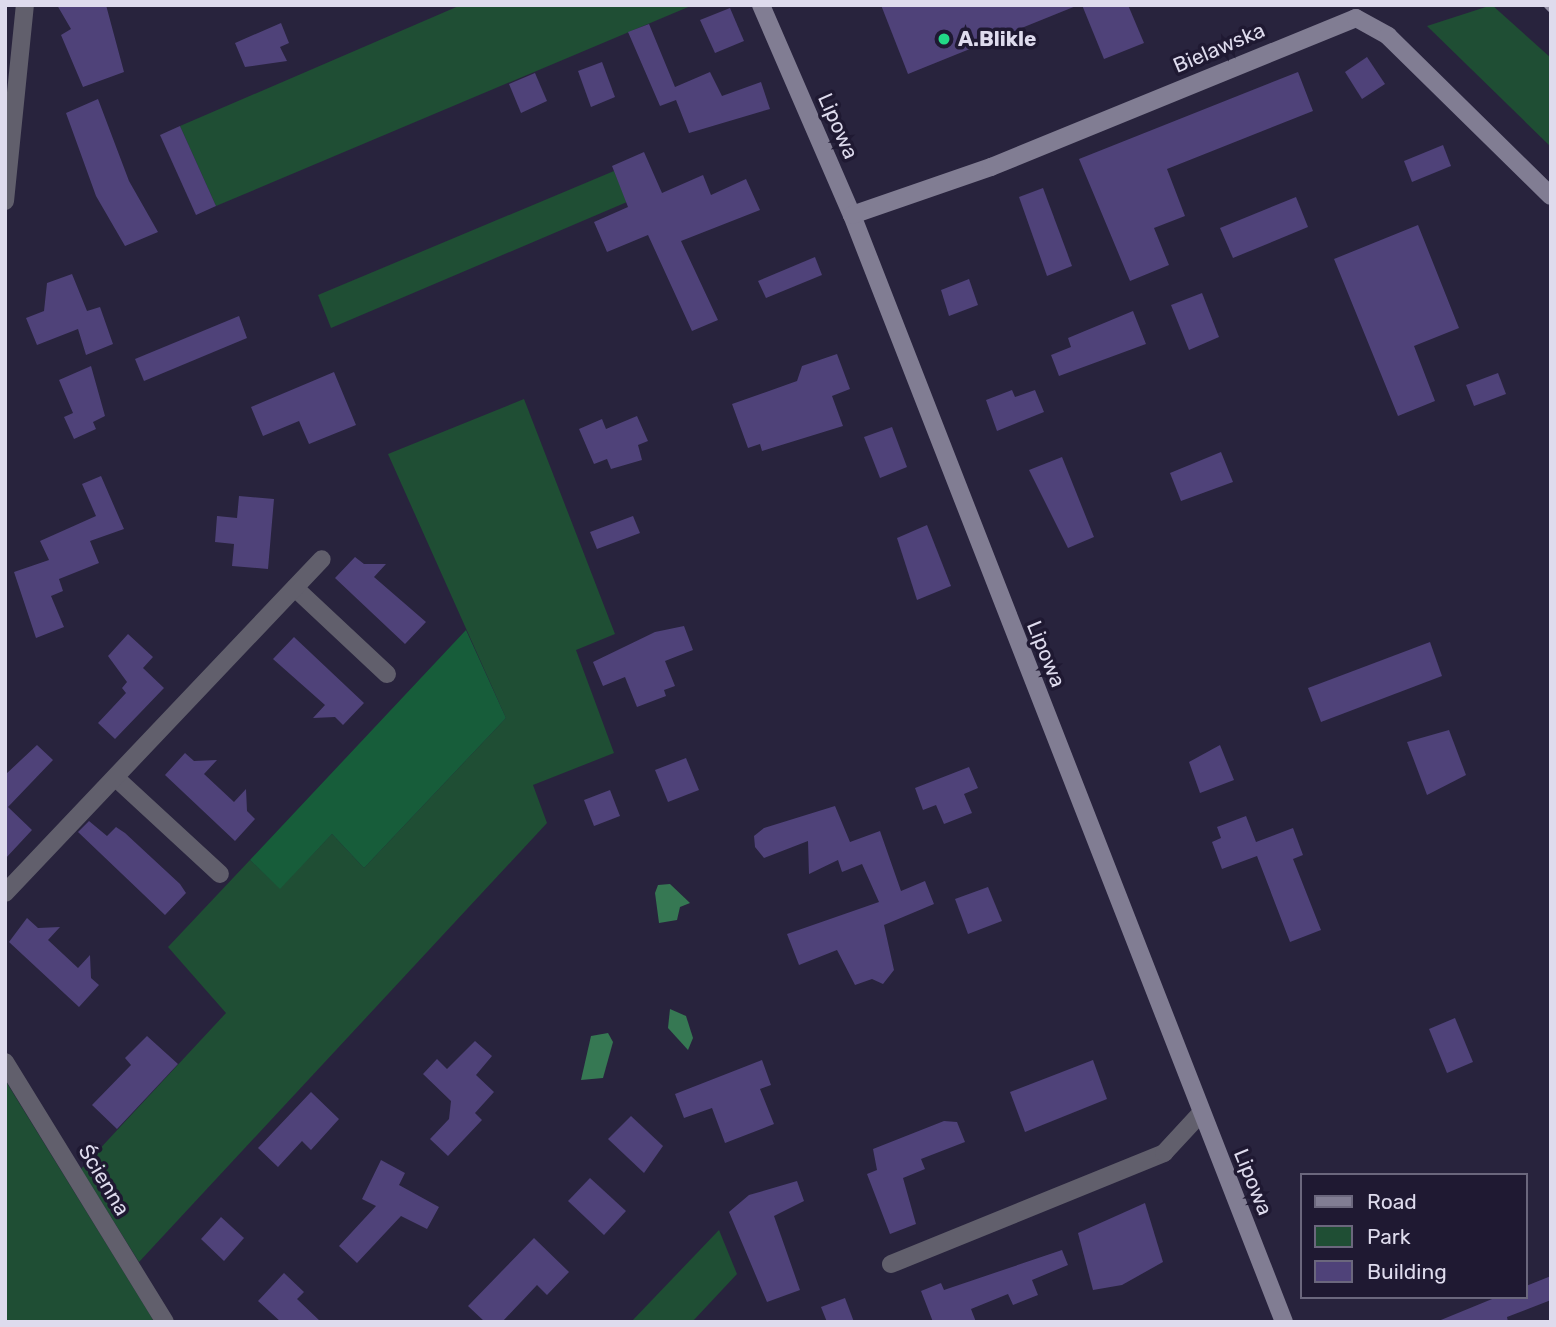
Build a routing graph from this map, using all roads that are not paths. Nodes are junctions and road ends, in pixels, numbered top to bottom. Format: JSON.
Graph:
{"nodes":[{"id":1,"x":25,"y":5,"type":"edge"},
{"id":2,"x":761,"y":5,"type":"edge"},
{"id":3,"x":1551,"y":196,"type":"edge"},
{"id":4,"x":5,"y":201,"type":"edge"},
{"id":5,"x":852,"y":215,"type":"junction"},
{"id":6,"x":322,"y":559,"type":"dead end"},
{"id":7,"x":295,"y":588,"type":"junction"},
{"id":8,"x":387,"y":674,"type":"dead end"},
{"id":9,"x":117,"y":779,"type":"junction"},
{"id":10,"x":220,"y":874,"type":"dead end"},
{"id":11,"x":5,"y":893,"type":"edge"},
{"id":12,"x":5,"y":1062,"type":"edge"},
{"id":13,"x":1201,"y":1113,"type":"junction"},
{"id":14,"x":891,"y":1264,"type":"dead end"},
{"id":15,"x":165,"y":1322,"type":"edge"},
{"id":16,"x":1284,"y":1322,"type":"edge"}],
"edges":[{"from":1,"to":4,"type":"street"},
{"from":2,"to":5,"type":"street","name":"Lipowa"},
{"from":3,"to":5,"type":"street","name":"Bielawska"},
{"from":5,"to":13,"type":"street","name":"Lipowa"},
{"from":6,"to":7,"type":"street"},
{"from":7,"to":8,"type":"street"},
{"from":7,"to":9,"type":"street"},
{"from":9,"to":10,"type":"street"},
{"from":9,"to":11,"type":"street"},
{"from":12,"to":15,"type":"street","name":"Ścienna"},
{"from":13,"to":14,"type":"street"},
{"from":13,"to":16,"type":"street","name":"Lipowa"}]}
